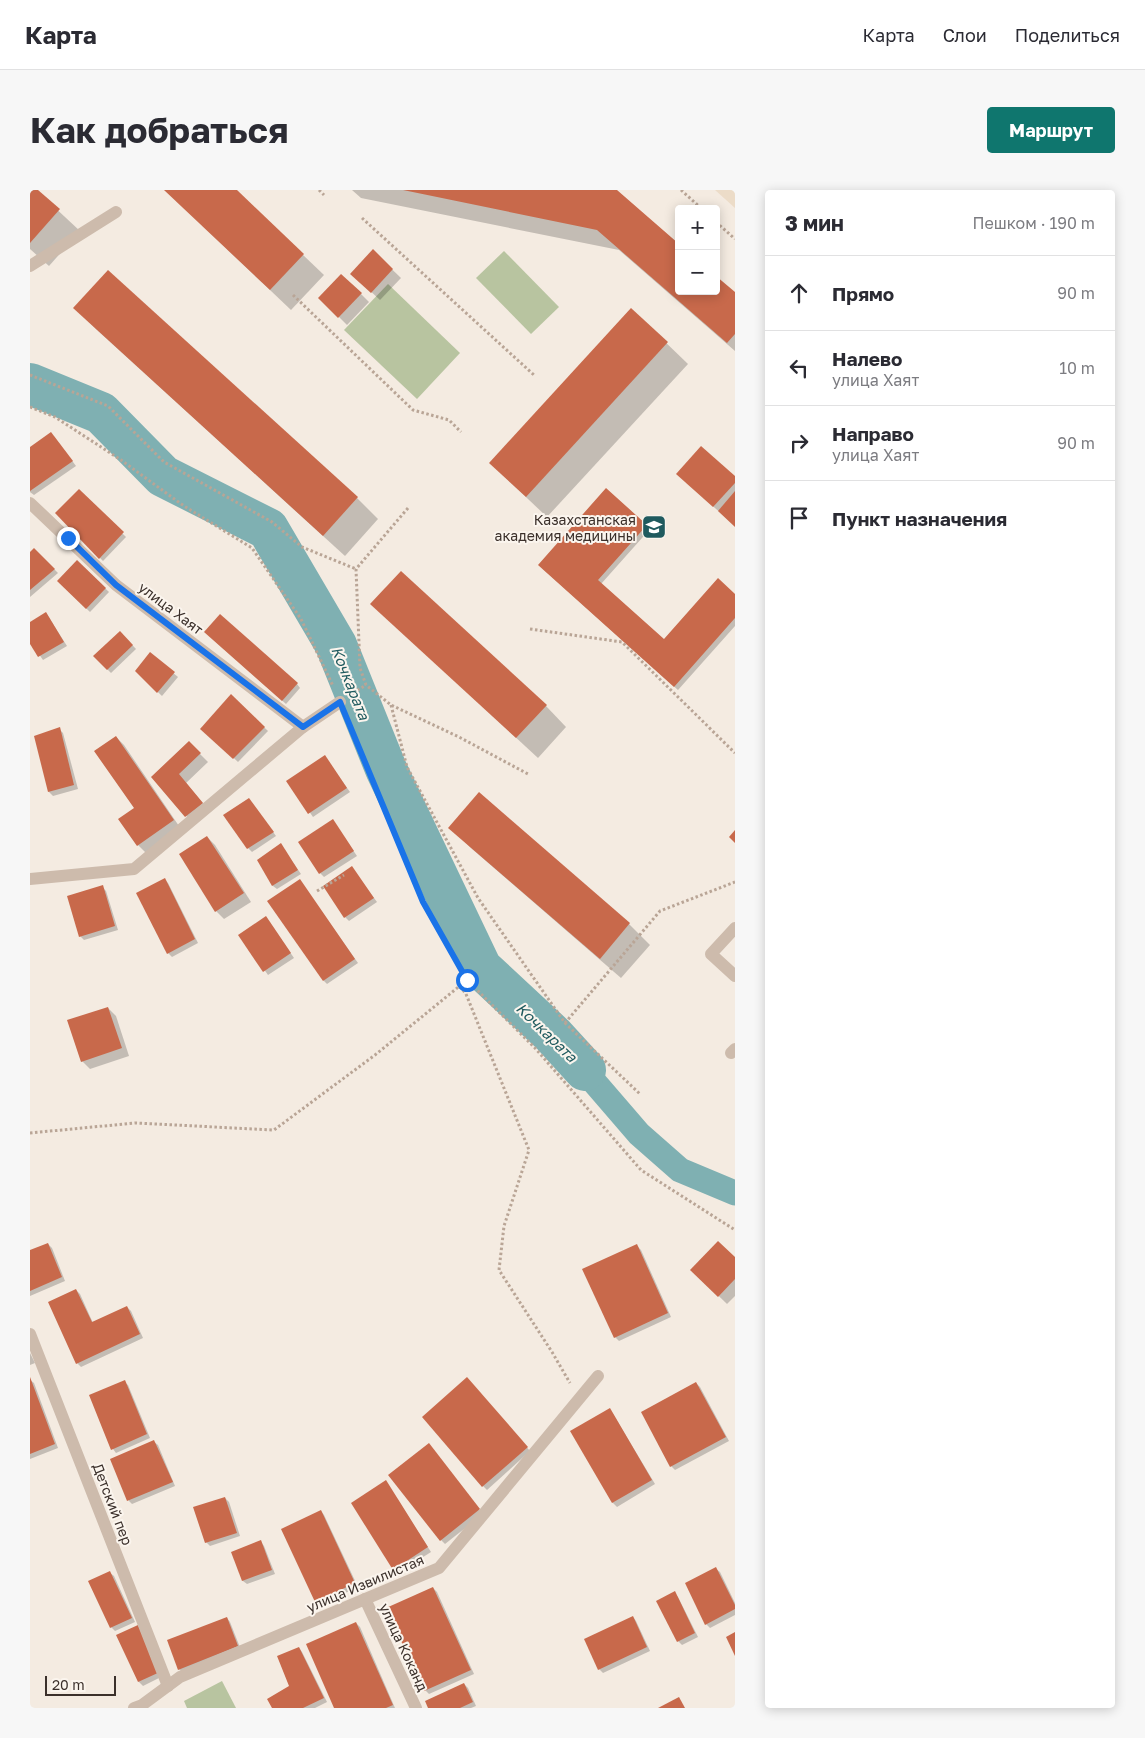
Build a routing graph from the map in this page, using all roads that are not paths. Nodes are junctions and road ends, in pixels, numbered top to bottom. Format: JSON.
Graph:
{"nodes":[{"id":1,"x":116,"y":212,"type":"dead end"},
{"id":2,"x":32,"y":260,"type":"edge"},
{"id":3,"x":30,"y":502,"type":"edge"},
{"id":4,"x":340,"y":702,"type":"road end"},
{"id":5,"x":303,"y":727,"type":"junction"},
{"id":6,"x":30,"y":879,"type":"edge"},
{"id":7,"x":735,"y":928,"type":"edge"},
{"id":8,"x":735,"y":976,"type":"edge"},
{"id":9,"x":30,"y":1334,"type":"edge"},
{"id":10,"x":598,"y":1376,"type":"dead end"},
{"id":11,"x":365,"y":1599,"type":"junction"},
{"id":12,"x":168,"y":1686,"type":"junction"},
{"id":13,"x":134,"y":1708,"type":"edge"},
{"id":14,"x":416,"y":1708,"type":"edge"}],
"edges":[{"from":1,"to":2,"type":"street"},
{"from":3,"to":5,"type":"street","name":"улица Хаят"},
{"from":4,"to":5,"type":"street"},
{"from":5,"to":6,"type":"street"},
{"from":7,"to":8,"type":"street"},
{"from":9,"to":12,"type":"street","name":"Детский пер"},
{"from":10,"to":11,"type":"street","name":"улица Извилистая"},
{"from":11,"to":12,"type":"street","name":"улица Извилистая"},
{"from":11,"to":14,"type":"street","name":"улица Коканд"},
{"from":12,"to":13,"type":"street","name":"улица Извилистая"}]}
